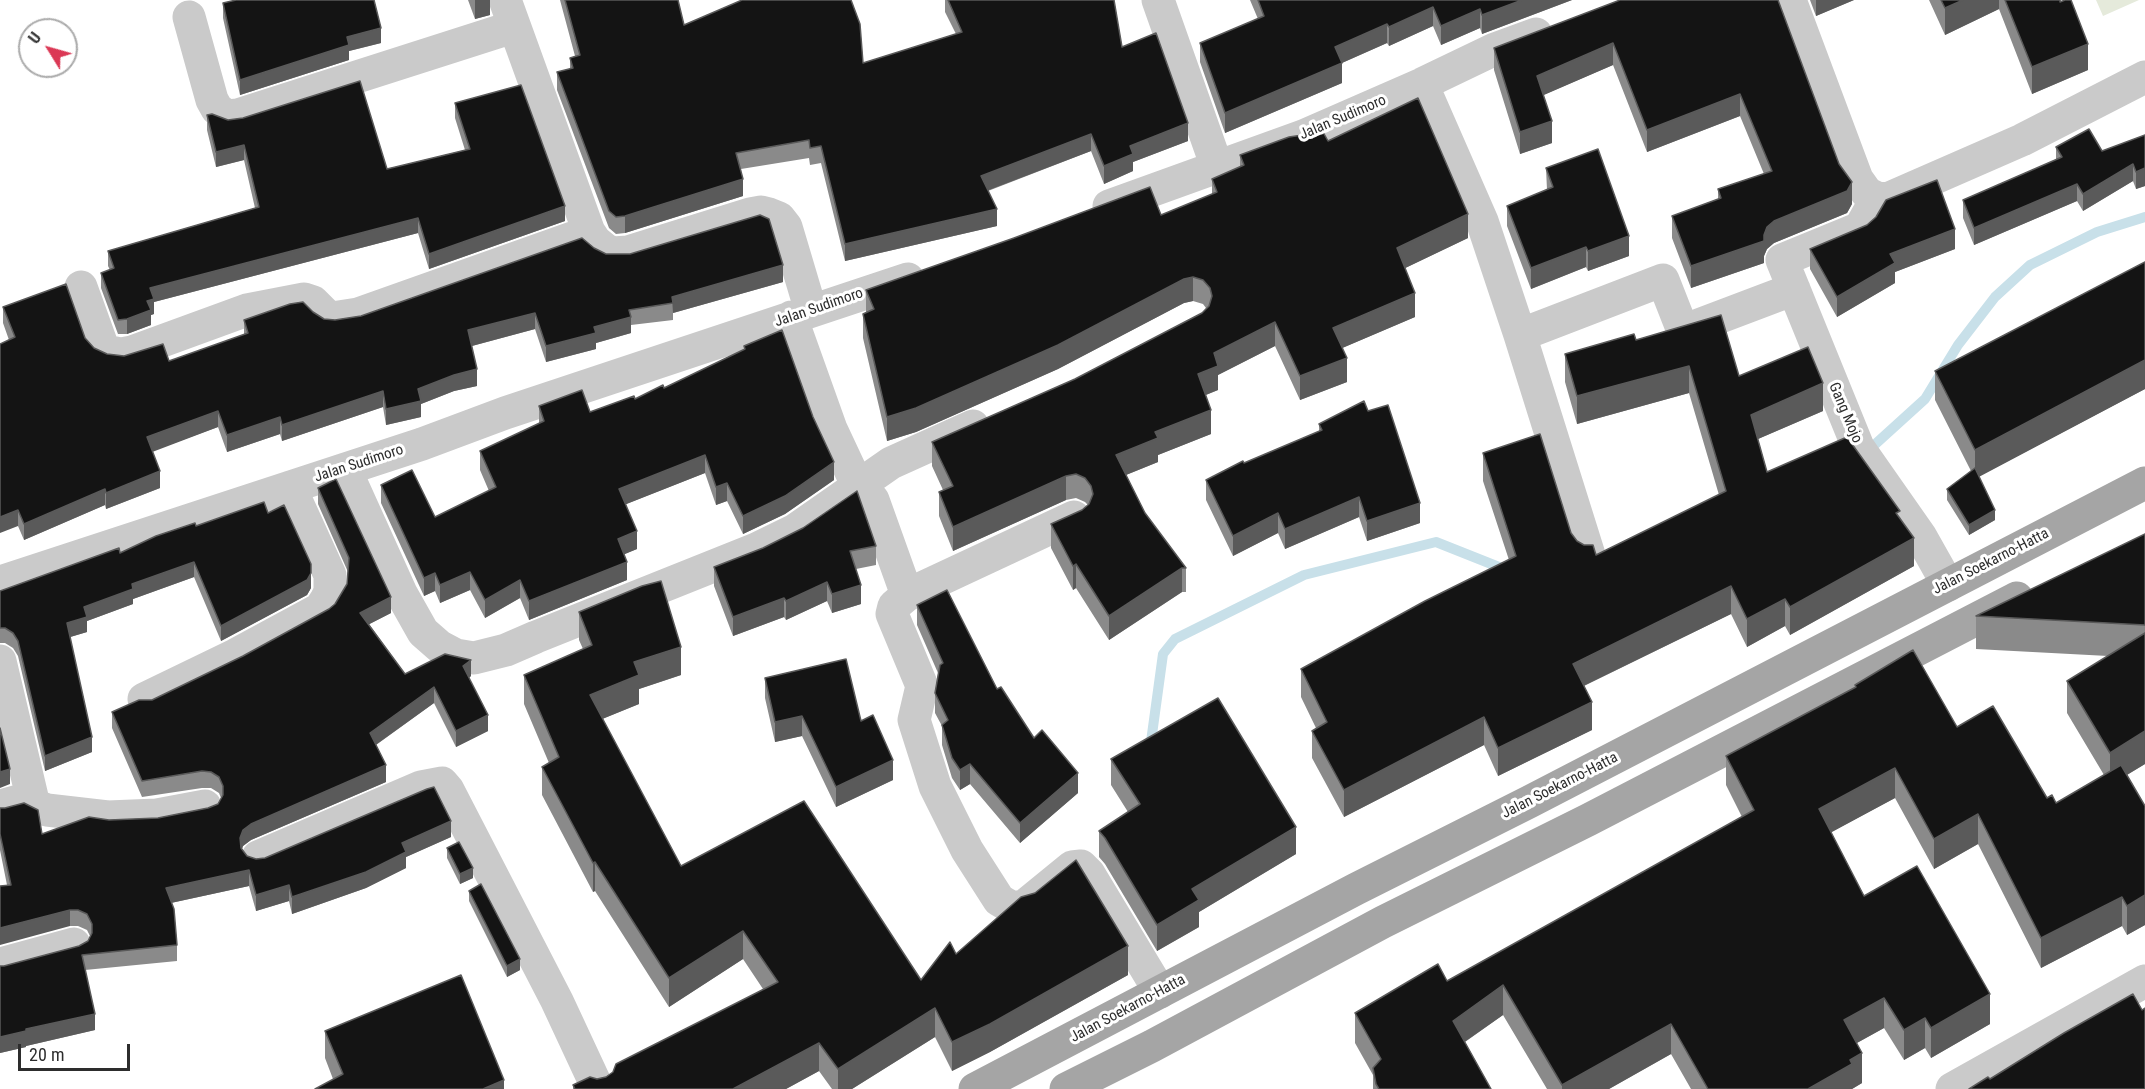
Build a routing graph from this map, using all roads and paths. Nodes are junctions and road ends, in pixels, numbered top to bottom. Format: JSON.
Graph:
{"nodes":[{"id":1,"x":1158,"y":0,"type":"edge"},
{"id":2,"x":1790,"y":0,"type":"edge"},
{"id":3,"x":509,"y":14,"type":"edge"},
{"id":4,"x":189,"y":17,"type":"dead end"},
{"id":5,"x":1560,"y":24,"type":"edge"},
{"id":6,"x":2145,"y":77,"type":"edge"},
{"id":7,"x":1422,"y":84,"type":"junction"},
{"id":8,"x":1217,"y":167,"type":"junction"},
{"id":9,"x":1877,"y":198,"type":"junction"},
{"id":10,"x":1080,"y":217,"type":"edge"},
{"id":11,"x":589,"y":232,"type":"junction"},
{"id":12,"x":933,"y":270,"type":"edge"},
{"id":13,"x":1788,"y":274,"type":"junction"},
{"id":14,"x":81,"y":287,"type":"dead end"},
{"id":15,"x":801,"y":314,"type":"junction"},
{"id":16,"x":1520,"y":335,"type":"junction"},
{"id":17,"x":1000,"y":414,"type":"edge"},
{"id":18,"x":345,"y":469,"type":"junction"},
{"id":19,"x":2145,"y":483,"type":"edge"},
{"id":20,"x":861,"y":485,"type":"junction"},
{"id":21,"x":290,"y":487,"type":"junction"},
{"id":22,"x":1074,"y":517,"type":"edge"},
{"id":23,"x":1588,"y":555,"type":"edge"},
{"id":24,"x":0,"y":582,"type":"edge"},
{"id":25,"x":1948,"y":585,"type":"junction"},
{"id":26,"x":2043,"y":585,"type":"edge"},
{"id":27,"x":908,"y":595,"type":"junction"},
{"id":28,"x":0,"y":661,"type":"edge"},
{"id":29,"x":144,"y":699,"type":"edge"},
{"id":30,"x":33,"y":801,"type":"junction"},
{"id":31,"x":1529,"y":802,"type":"junction"},
{"id":32,"x":0,"y":806,"type":"edge"},
{"id":33,"x":205,"y":806,"type":"edge"},
{"id":34,"x":1547,"y":839,"type":"junction"},
{"id":35,"x":258,"y":857,"type":"edge"},
{"id":36,"x":74,"y":944,"type":"dead end"},
{"id":37,"x":0,"y":964,"type":"edge"},
{"id":38,"x":2145,"y":981,"type":"edge"},
{"id":39,"x":1160,"y":992,"type":"junction"},
{"id":40,"x":598,"y":1089,"type":"edge"},
{"id":41,"x":975,"y":1089,"type":"edge"},
{"id":42,"x":1065,"y":1089,"type":"edge"},
{"id":43,"x":1952,"y":1089,"type":"edge"}],
"edges":[{"from":1,"to":8,"type":"street"},
{"from":2,"to":9,"type":"street"},
{"from":3,"to":4,"type":"street"},
{"from":3,"to":11,"type":"street"},
{"from":5,"to":7,"type":"street","name":"Jalan Sudimoro"},
{"from":6,"to":9,"type":"street"},
{"from":7,"to":8,"type":"street","name":"Jalan Sudimoro"},
{"from":7,"to":16,"type":"street"},
{"from":8,"to":10,"type":"street","name":"Jalan Sudimoro"},
{"from":9,"to":13,"type":"street"},
{"from":11,"to":14,"type":"street"},
{"from":11,"to":15,"type":"street"},
{"from":12,"to":15,"type":"street","name":"Jalan Sudimoro"},
{"from":13,"to":16,"type":"street"},
{"from":13,"to":25,"type":"street","name":"Gang Mojo"},
{"from":15,"to":18,"type":"street","name":"Jalan Sudimoro"},
{"from":15,"to":20,"type":"street"},
{"from":16,"to":23,"type":"street"},
{"from":17,"to":20,"type":"street"},
{"from":18,"to":20,"type":"street"},
{"from":18,"to":21,"type":"street","name":"Jalan Sudimoro"},
{"from":19,"to":25,"type":"main road","name":"Jalan Soekarno-Hatta"},
{"from":20,"to":27,"type":"street"},
{"from":21,"to":24,"type":"street","name":"Jalan Sudimoro"},
{"from":21,"to":29,"type":"street"},
{"from":22,"to":27,"type":"street"},
{"from":25,"to":31,"type":"main road","name":"Jalan Soekarno-Hatta"},
{"from":26,"to":34,"type":"main road"},
{"from":27,"to":39,"type":"street"},
{"from":28,"to":30,"type":"street"},
{"from":30,"to":32,"type":"street"},
{"from":30,"to":33,"type":"street"},
{"from":31,"to":34,"type":"main road"},
{"from":31,"to":39,"type":"main road","name":"Jalan Soekarno-Hatta"},
{"from":34,"to":42,"type":"main road"},
{"from":35,"to":40,"type":"street"},
{"from":36,"to":37,"type":"street"},
{"from":38,"to":43,"type":"street"},
{"from":39,"to":41,"type":"main road","name":"Jalan Soekarno-Hatta"}]}
